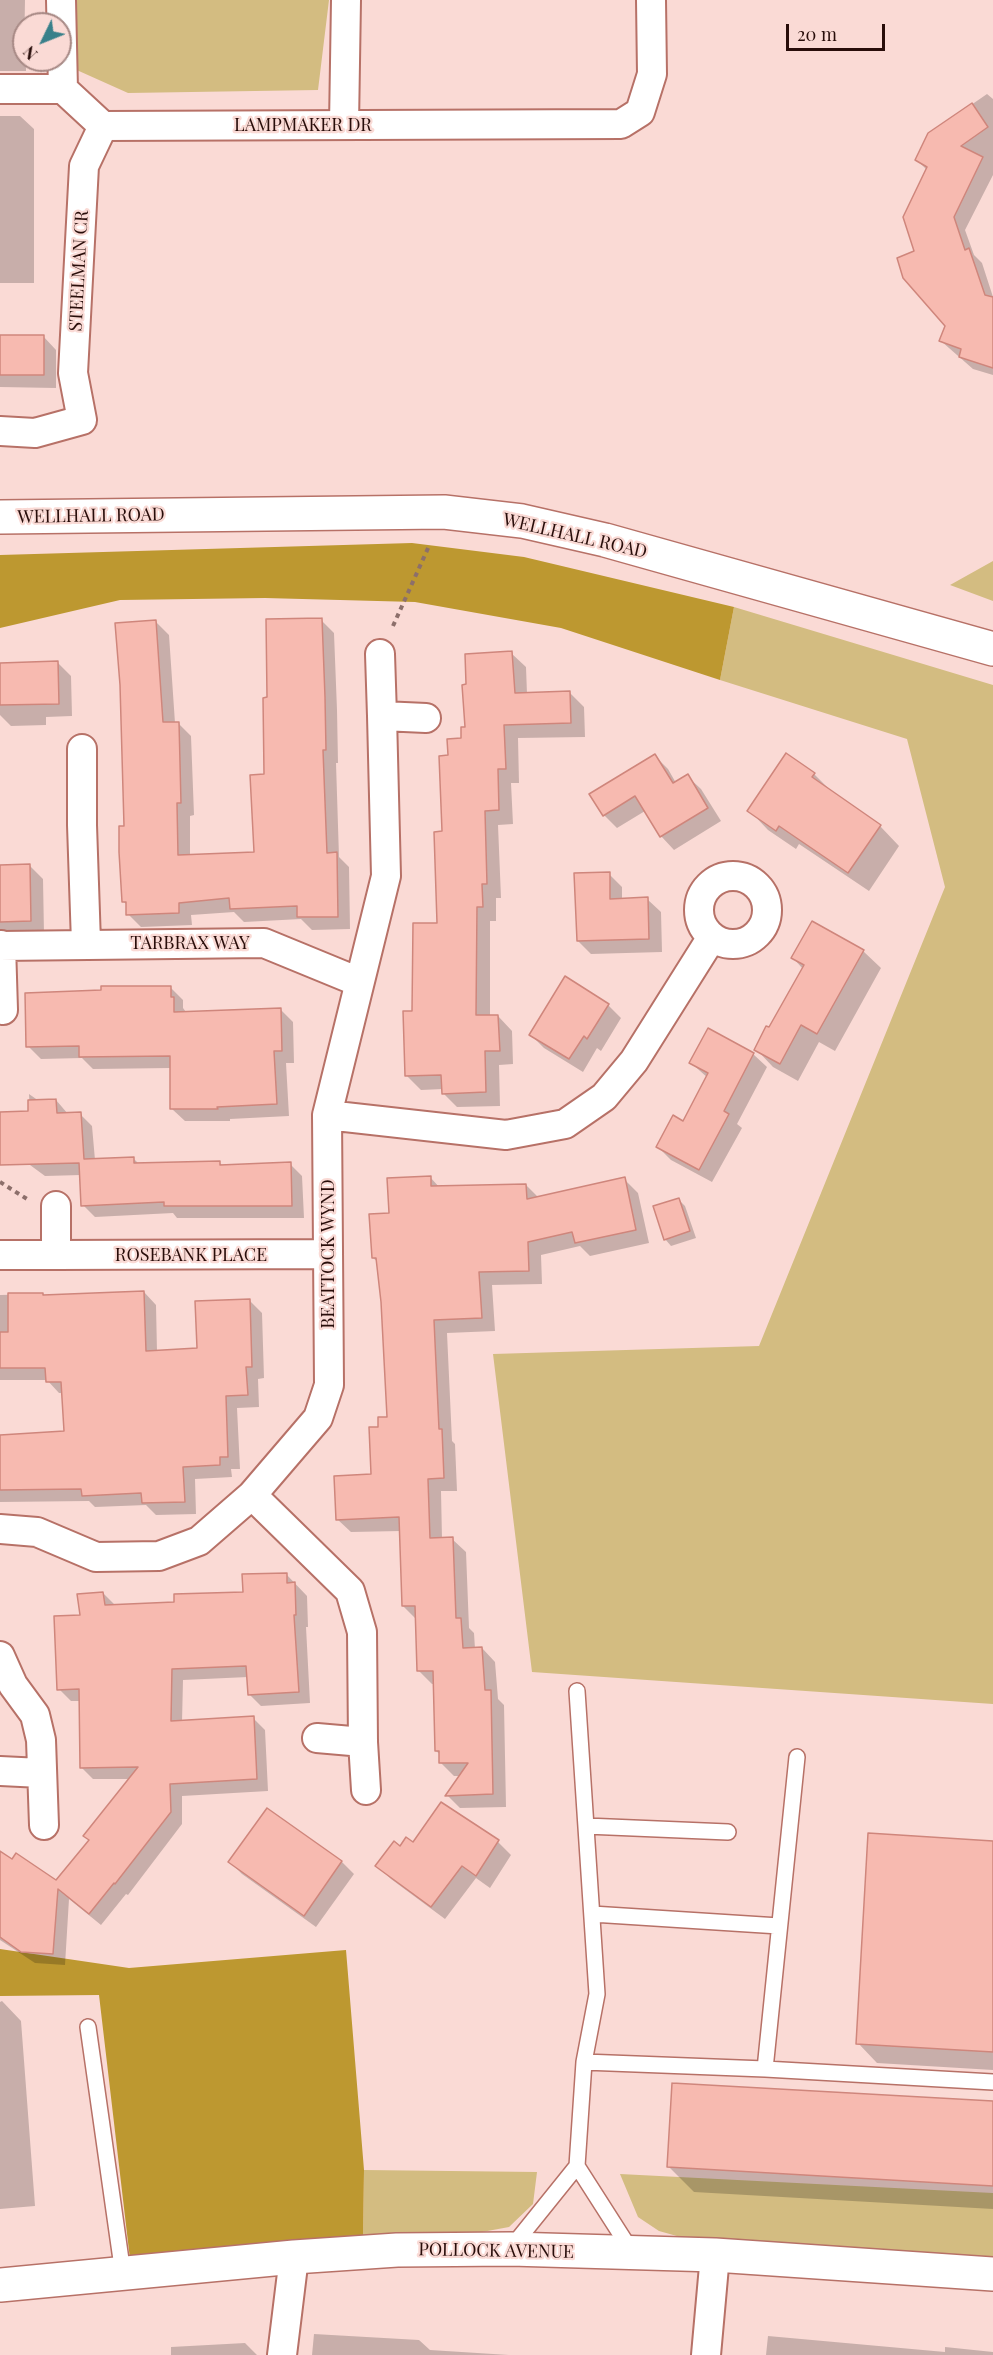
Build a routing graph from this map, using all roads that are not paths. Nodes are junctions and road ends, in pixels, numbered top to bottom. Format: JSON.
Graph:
{"nodes":[{"id":1,"x":62,"y":0,"type":"edge"},
{"id":2,"x":346,"y":0,"type":"edge"},
{"id":3,"x":651,"y":0,"type":"edge"},
{"id":4,"x":0,"y":89,"type":"edge"},
{"id":5,"x":63,"y":89,"type":"junction"},
{"id":6,"x":344,"y":125,"type":"junction"},
{"id":7,"x":104,"y":126,"type":"junction"},
{"id":8,"x":0,"y":431,"type":"edge"},
{"id":9,"x":0,"y":517,"type":"edge"},
{"id":10,"x":993,"y":649,"type":"edge"},
{"id":11,"x":380,"y":654,"type":"road end"},
{"id":12,"x":382,"y":716,"type":"junction"},
{"id":13,"x":426,"y":718,"type":"dead end"},
{"id":14,"x":82,"y":749,"type":"dead end"},
{"id":15,"x":712,"y":937,"type":"dead end"},
{"id":16,"x":86,"y":943,"type":"junction"},
{"id":17,"x":1,"y":945,"type":"edge"},
{"id":18,"x":358,"y":982,"type":"junction"},
{"id":19,"x":3,"y":1010,"type":"dead end"},
{"id":20,"x":327,"y":1115,"type":"junction"},
{"id":21,"x":56,"y":1206,"type":"dead end"},
{"id":22,"x":327,"y":1254,"type":"junction"},
{"id":23,"x":0,"y":1255,"type":"edge"},
{"id":24,"x":56,"y":1255,"type":"junction"},
{"id":25,"x":252,"y":1495,"type":"junction"},
{"id":26,"x":0,"y":1529,"type":"edge"},
{"id":27,"x":0,"y":1656,"type":"edge"},
{"id":28,"x":577,"y":1691,"type":"dead end"},
{"id":29,"x":317,"y":1738,"type":"dead end"},
{"id":30,"x":363,"y":1742,"type":"junction"},
{"id":31,"x":797,"y":1757,"type":"dead end"},
{"id":32,"x":0,"y":1771,"type":"edge"},
{"id":33,"x":41,"y":1773,"type":"junction"},
{"id":34,"x":366,"y":1790,"type":"dead end"},
{"id":35,"x":44,"y":1826,"type":"dead end"},
{"id":36,"x":586,"y":1826,"type":"junction"},
{"id":37,"x":728,"y":1832,"type":"dead end"},
{"id":38,"x":592,"y":1914,"type":"junction"},
{"id":39,"x":779,"y":1926,"type":"junction"},
{"id":40,"x":88,"y":2027,"type":"dead end"},
{"id":41,"x":584,"y":2062,"type":"junction"},
{"id":42,"x":765,"y":2068,"type":"junction"},
{"id":43,"x":993,"y":2082,"type":"edge"},
{"id":44,"x":577,"y":2166,"type":"junction"},
{"id":45,"x":511,"y":2249,"type":"junction"},
{"id":46,"x":634,"y":2254,"type":"junction"},
{"id":47,"x":715,"y":2255,"type":"junction"},
{"id":48,"x":294,"y":2257,"type":"junction"},
{"id":49,"x":123,"y":2274,"type":"junction"},
{"id":50,"x":993,"y":2274,"type":"edge"},
{"id":51,"x":0,"y":2285,"type":"edge"},
{"id":52,"x":282,"y":2355,"type":"edge"},
{"id":53,"x":706,"y":2355,"type":"edge"}],
"edges":[{"from":1,"to":5,"type":"street"},
{"from":2,"to":6,"type":"street"},
{"from":3,"to":6,"type":"street","name":"LAMPMAKER DR"},
{"from":4,"to":5,"type":"street"},
{"from":5,"to":7,"type":"street"},
{"from":6,"to":7,"type":"street","name":"LAMPMAKER DR"},
{"from":7,"to":8,"type":"street","name":"STEELMAN CR"},
{"from":9,"to":10,"type":"street","name":"WELLHALL ROAD"},
{"from":11,"to":12,"type":"street","name":"BEATTOCK WYND"},
{"from":12,"to":13,"type":"street"},
{"from":12,"to":18,"type":"street","name":"BEATTOCK WYND"},
{"from":14,"to":16,"type":"street"},
{"from":15,"to":20,"type":"street"},
{"from":16,"to":17,"type":"street","name":"TARBRAX WAY"},
{"from":16,"to":18,"type":"street","name":"TARBRAX WAY"},
{"from":17,"to":19,"type":"street","name":"TARBRAX WAY"},
{"from":18,"to":20,"type":"street","name":"BEATTOCK WYND"},
{"from":20,"to":22,"type":"street","name":"BEATTOCK WYND"},
{"from":21,"to":24,"type":"street"},
{"from":22,"to":24,"type":"street","name":"ROSEBANK PLACE"},
{"from":22,"to":25,"type":"street","name":"BEATTOCK WYND"},
{"from":23,"to":24,"type":"street","name":"ROSEBANK PLACE"},
{"from":25,"to":26,"type":"street","name":"BEATTOCK WYND"},
{"from":25,"to":30,"type":"street"},
{"from":27,"to":33,"type":"street"},
{"from":28,"to":36,"type":"lane"},
{"from":29,"to":30,"type":"street"},
{"from":30,"to":34,"type":"street"},
{"from":31,"to":39,"type":"lane"},
{"from":32,"to":33,"type":"street"},
{"from":33,"to":35,"type":"street"},
{"from":36,"to":37,"type":"lane"},
{"from":36,"to":38,"type":"lane"},
{"from":38,"to":39,"type":"lane"},
{"from":38,"to":41,"type":"lane"},
{"from":39,"to":42,"type":"lane"},
{"from":40,"to":49,"type":"lane"},
{"from":41,"to":42,"type":"lane"},
{"from":41,"to":44,"type":"lane"},
{"from":42,"to":43,"type":"lane"},
{"from":44,"to":45,"type":"lane"},
{"from":44,"to":46,"type":"lane"},
{"from":45,"to":46,"type":"street","name":"POLLOCK AVENUE"},
{"from":45,"to":48,"type":"street","name":"POLLOCK AVENUE"},
{"from":46,"to":47,"type":"street","name":"POLLOCK AVENUE"},
{"from":47,"to":50,"type":"street","name":"POLLOCK AVENUE"},
{"from":47,"to":53,"type":"street"},
{"from":48,"to":49,"type":"street","name":"POLLOCK AVENUE"},
{"from":48,"to":52,"type":"street"},
{"from":49,"to":51,"type":"street","name":"POLLOCK AVENUE"}]}
